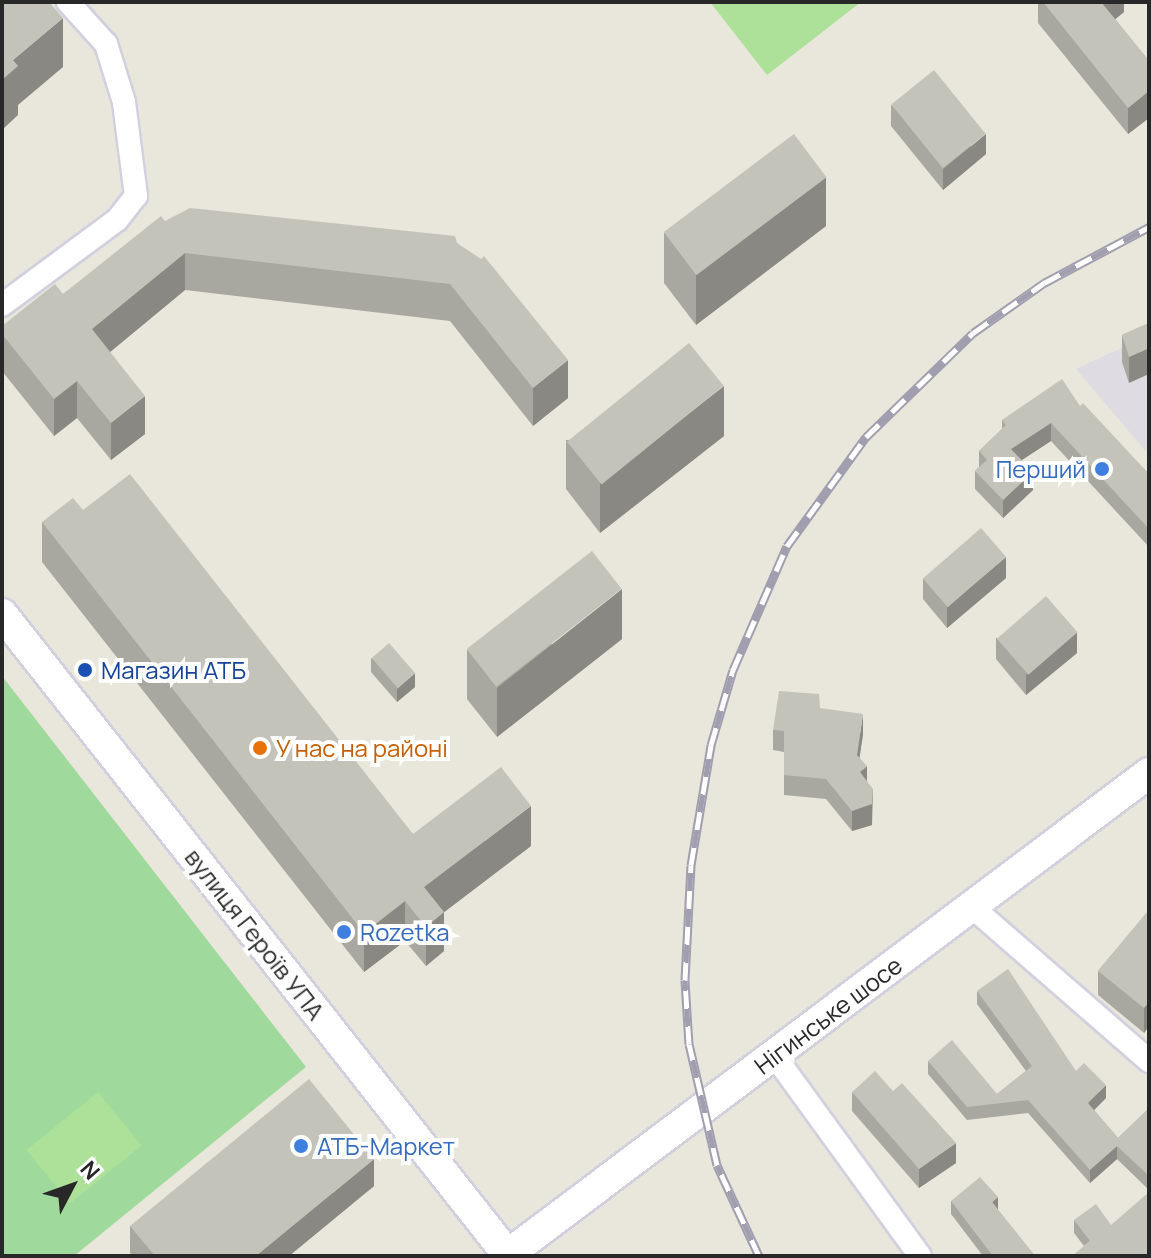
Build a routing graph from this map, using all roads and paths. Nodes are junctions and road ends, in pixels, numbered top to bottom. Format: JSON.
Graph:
{"nodes":[{"id":1,"x":68,"y":2,"type":"edge"},
{"id":2,"x":2,"y":305,"type":"edge"},
{"id":3,"x":2,"y":614,"type":"edge"},
{"id":4,"x":1149,"y":773,"type":"edge"},
{"id":5,"x":972,"y":907,"type":"junction"},
{"id":6,"x":774,"y":1055,"type":"junction"},
{"id":7,"x":1149,"y":1061,"type":"edge"},
{"id":8,"x":507,"y":1255,"type":"edge"},
{"id":9,"x":920,"y":1256,"type":"edge"}],
"edges":[{"from":1,"to":2,"type":"street"},
{"from":3,"to":8,"type":"street","name":"вулиця Героїв УПА"},
{"from":4,"to":5,"type":"street","name":"Нігинське шосе"},
{"from":5,"to":6,"type":"street","name":"Нігинське шосе"},
{"from":5,"to":7,"type":"street"},
{"from":6,"to":8,"type":"street","name":"Нігинське шосе"},
{"from":6,"to":9,"type":"street"}]}
